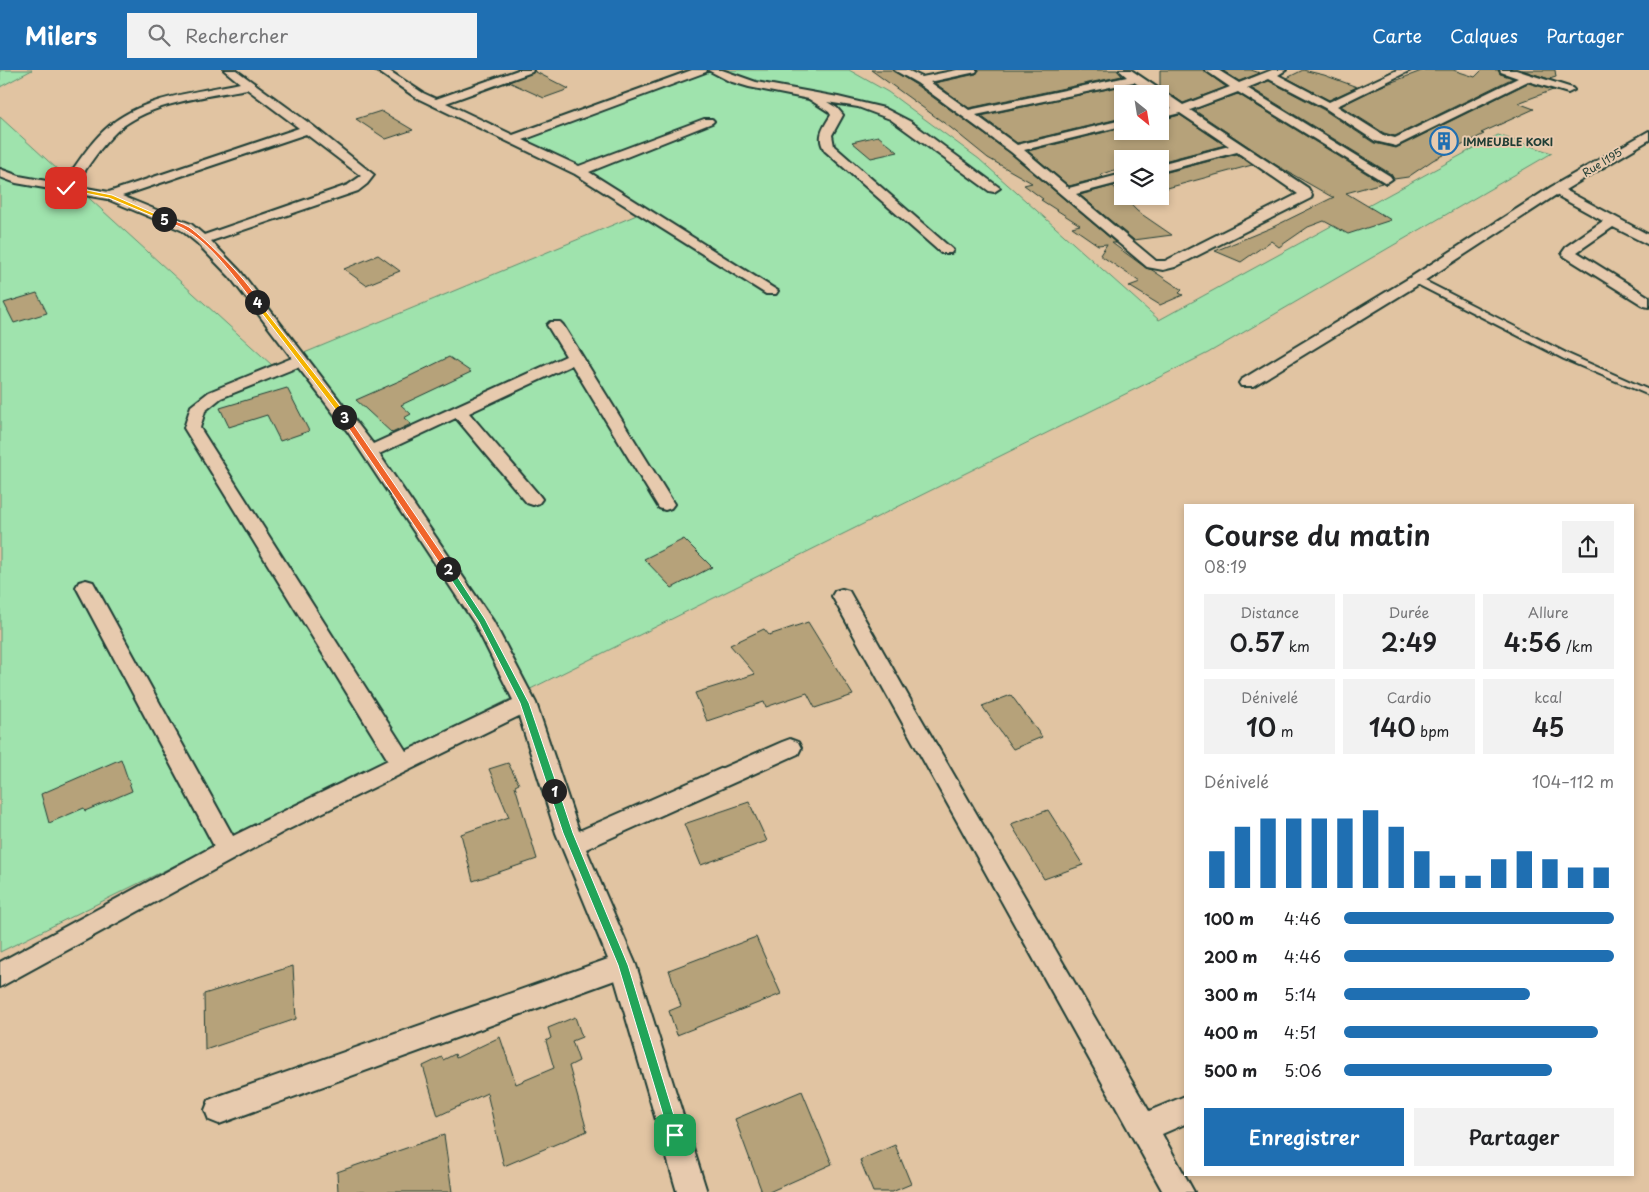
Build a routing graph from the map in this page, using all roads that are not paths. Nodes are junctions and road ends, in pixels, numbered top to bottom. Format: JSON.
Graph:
{"nodes":[{"id":1,"x":229,"y":70,"type":"edge"},
{"id":2,"x":380,"y":70,"type":"edge"},
{"id":3,"x":528,"y":70,"type":"edge"},
{"id":4,"x":702,"y":70,"type":"edge"},
{"id":5,"x":712,"y":70,"type":"edge"},
{"id":6,"x":899,"y":70,"type":"edge"},
{"id":7,"x":972,"y":70,"type":"edge"},
{"id":8,"x":1124,"y":70,"type":"edge"},
{"id":9,"x":1210,"y":70,"type":"edge"},
{"id":10,"x":1406,"y":70,"type":"edge"},
{"id":11,"x":1505,"y":70,"type":"edge"},
{"id":12,"x":1275,"y":72,"type":"edge"},
{"id":13,"x":1136,"y":78,"type":"junction"},
{"id":14,"x":1528,"y":78,"type":"junction"},
{"id":15,"x":921,"y":81,"type":"junction"},
{"id":16,"x":248,"y":85,"type":"junction"},
{"id":17,"x":1239,"y":88,"type":"junction"},
{"id":18,"x":1568,"y":90,"type":"dead end"},
{"id":19,"x":809,"y":95,"type":"junction"},
{"id":20,"x":436,"y":103,"type":"junction"},
{"id":21,"x":1329,"y":106,"type":"junction"},
{"id":22,"x":1184,"y":109,"type":"junction"},
{"id":23,"x":1169,"y":113,"type":"edge"},
{"id":24,"x":967,"y":114,"type":"junction"},
{"id":25,"x":708,"y":121,"type":"dead end"},
{"id":26,"x":1114,"y":126,"type":"edge"},
{"id":27,"x":309,"y":129,"type":"junction"},
{"id":28,"x":1647,"y":138,"type":"edge"},
{"id":29,"x":514,"y":139,"type":"junction"},
{"id":30,"x":1240,"y":147,"type":"junction"},
{"id":31,"x":1015,"y":149,"type":"junction"},
{"id":32,"x":1169,"y":166,"type":"edge"},
{"id":33,"x":578,"y":171,"type":"junction"},
{"id":34,"x":0,"y":173,"type":"edge"},
{"id":35,"x":1386,"y":179,"type":"dead end"},
{"id":36,"x":1114,"y":180,"type":"edge"},
{"id":37,"x":66,"y":188,"type":"junction"},
{"id":38,"x":994,"y":188,"type":"dead end"},
{"id":39,"x":1556,"y":190,"type":"junction"},
{"id":40,"x":1068,"y":192,"type":"junction"},
{"id":41,"x":110,"y":196,"type":"junction"},
{"id":42,"x":1612,"y":221,"type":"junction"},
{"id":43,"x":202,"y":240,"type":"junction"},
{"id":44,"x":1649,"y":242,"type":"edge"},
{"id":45,"x":946,"y":250,"type":"dead end"},
{"id":46,"x":1416,"y":280,"type":"junction"},
{"id":47,"x":771,"y":291,"type":"dead end"},
{"id":48,"x":1649,"y":303,"type":"edge"},
{"id":49,"x":555,"y":325,"type":"dead end"},
{"id":50,"x":575,"y":358,"type":"junction"},
{"id":51,"x":301,"y":360,"type":"junction"},
{"id":52,"x":1248,"y":383,"type":"dead end"},
{"id":53,"x":1649,"y":393,"type":"edge"},
{"id":54,"x":459,"y":411,"type":"junction"},
{"id":55,"x":369,"y":452,"type":"junction"},
{"id":56,"x":534,"y":499,"type":"dead end"},
{"id":57,"x":664,"y":504,"type":"dead end"},
{"id":58,"x":86,"y":588,"type":"dead end"},
{"id":59,"x":842,"y":596,"type":"dead end"},
{"id":60,"x":525,"y":703,"type":"junction"},
{"id":61,"x":790,"y":748,"type":"dead end"},
{"id":62,"x":402,"y":763,"type":"junction"},
{"id":63,"x":573,"y":844,"type":"junction"},
{"id":64,"x":229,"y":851,"type":"junction"},
{"id":65,"x":623,"y":965,"type":"junction"},
{"id":66,"x":0,"y":976,"type":"edge"},
{"id":67,"x":219,"y":1110,"type":"dead end"},
{"id":68,"x":1184,"y":1110,"type":"edge"},
{"id":69,"x":1143,"y":1128,"type":"junction"},
{"id":70,"x":692,"y":1192,"type":"edge"},
{"id":71,"x":1179,"y":1192,"type":"edge"}],
"edges":[{"from":1,"to":16,"type":"street"},
{"from":2,"to":20,"type":"street"},
{"from":3,"to":20,"type":"street"},
{"from":4,"to":29,"type":"street"},
{"from":5,"to":19,"type":"street"},
{"from":6,"to":15,"type":"street"},
{"from":7,"to":15,"type":"street"},
{"from":8,"to":13,"type":"street"},
{"from":9,"to":17,"type":"street"},
{"from":10,"to":21,"type":"street"},
{"from":11,"to":14,"type":"street"},
{"from":12,"to":17,"type":"street"},
{"from":12,"to":21,"type":"street"},
{"from":13,"to":22,"type":"street"},
{"from":13,"to":24,"type":"street"},
{"from":14,"to":18,"type":"street"},
{"from":14,"to":21,"type":"street"},
{"from":15,"to":24,"type":"street"},
{"from":16,"to":27,"type":"street"},
{"from":16,"to":37,"type":"street"},
{"from":17,"to":22,"type":"street"},
{"from":17,"to":35,"type":"street"},
{"from":19,"to":38,"type":"street"},
{"from":19,"to":45,"type":"street"},
{"from":20,"to":29,"type":"street"},
{"from":22,"to":23,"type":"street"},
{"from":22,"to":30,"type":"street"},
{"from":24,"to":31,"type":"street"},
{"from":25,"to":33,"type":"street"},
{"from":26,"to":31,"type":"street"},
{"from":27,"to":41,"type":"street"},
{"from":27,"to":43,"type":"street"},
{"from":28,"to":39,"type":"street","name":"Rue I195"},
{"from":29,"to":33,"type":"street"},
{"from":30,"to":32,"type":"street"},
{"from":30,"to":40,"type":"street"},
{"from":31,"to":40,"type":"street"},
{"from":33,"to":47,"type":"street"},
{"from":34,"to":37,"type":"street"},
{"from":36,"to":40,"type":"street"},
{"from":37,"to":41,"type":"street"},
{"from":39,"to":42,"type":"street"},
{"from":39,"to":46,"type":"street","name":"Rue I195"},
{"from":41,"to":43,"type":"street"},
{"from":42,"to":44,"type":"street"},
{"from":42,"to":48,"type":"street"},
{"from":43,"to":51,"type":"street"},
{"from":46,"to":52,"type":"street","name":"Rue I195"},
{"from":46,"to":53,"type":"lane"},
{"from":49,"to":50,"type":"street"},
{"from":50,"to":54,"type":"street"},
{"from":50,"to":57,"type":"street"},
{"from":51,"to":55,"type":"street"},
{"from":51,"to":62,"type":"street"},
{"from":54,"to":55,"type":"street"},
{"from":54,"to":56,"type":"street"},
{"from":55,"to":60,"type":"street"},
{"from":58,"to":64,"type":"street"},
{"from":59,"to":69,"type":"street"},
{"from":60,"to":62,"type":"street"},
{"from":60,"to":63,"type":"street"},
{"from":61,"to":63,"type":"street"},
{"from":62,"to":64,"type":"street"},
{"from":63,"to":65,"type":"street"},
{"from":64,"to":66,"type":"street"},
{"from":65,"to":67,"type":"street"},
{"from":65,"to":70,"type":"street"},
{"from":68,"to":69,"type":"street"},
{"from":69,"to":71,"type":"street"}]}
